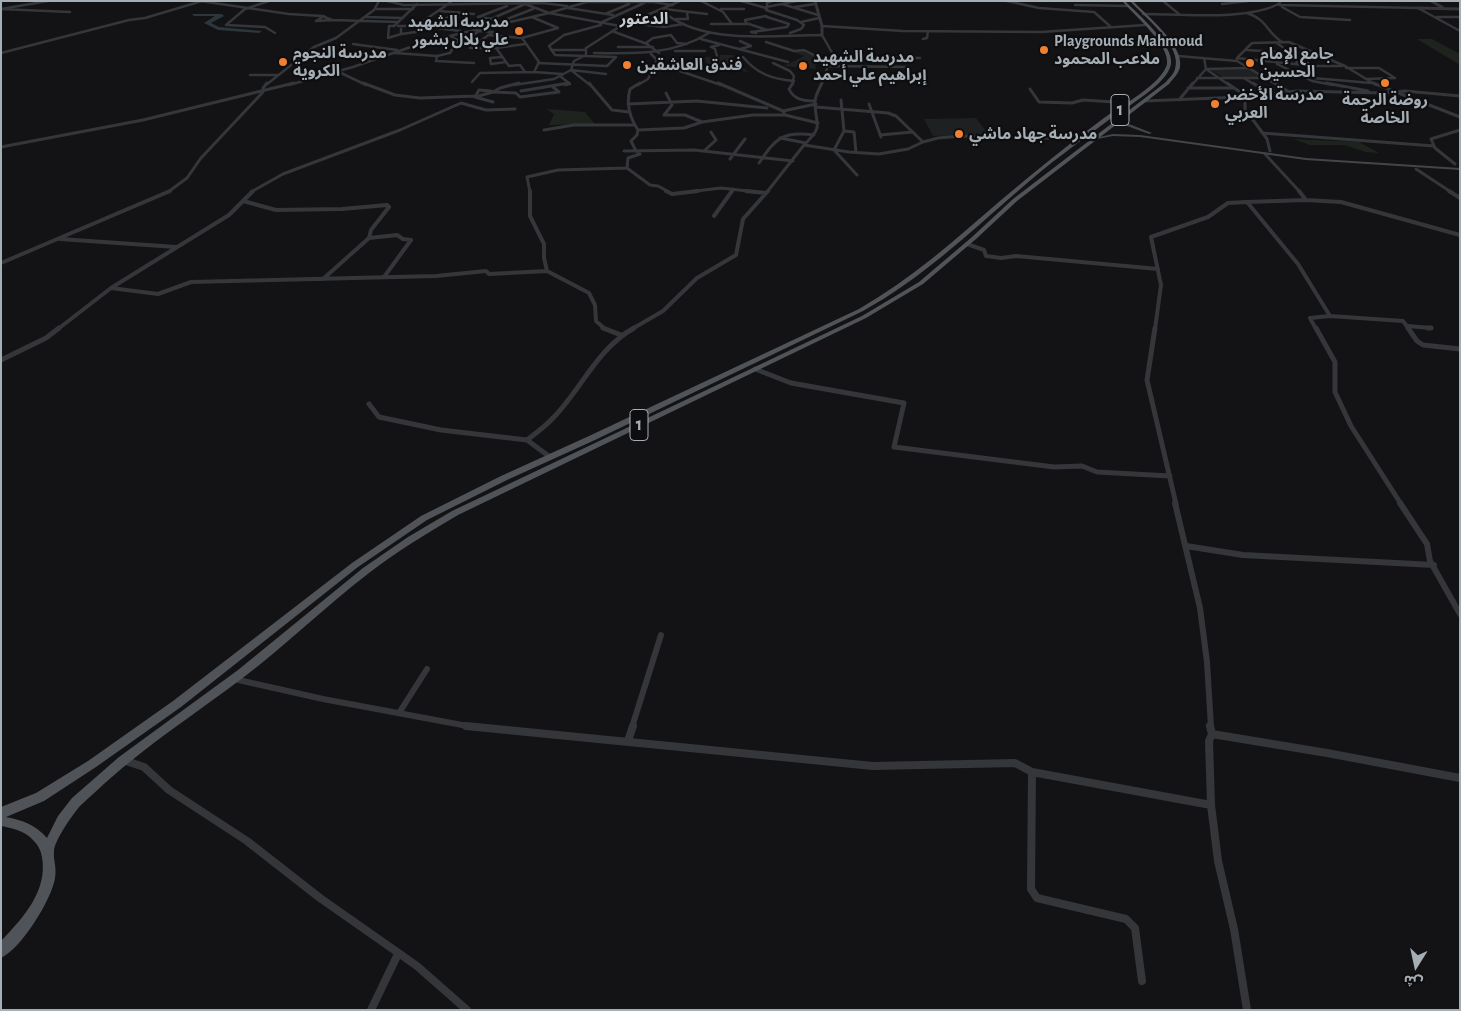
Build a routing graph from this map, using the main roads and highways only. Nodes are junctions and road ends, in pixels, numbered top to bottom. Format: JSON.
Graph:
{"nodes":[{"id":1,"x":1122,"y":1,"type":"edge"},
{"id":2,"x":1129,"y":4,"type":"edge"},
{"id":3,"x":1156,"y":36,"type":"junction"},
{"id":4,"x":1165,"y":36,"type":"junction"},
{"id":5,"x":1152,"y":87,"type":"junction"},
{"id":6,"x":1161,"y":88,"type":"junction"},
{"id":7,"x":1122,"y":118,"type":"junction"},
{"id":8,"x":1092,"y":139,"type":"junction"},
{"id":9,"x":1185,"y":141,"type":"junction"},
{"id":10,"x":1457,"y":164,"type":"edge"},
{"id":11,"x":1049,"y":168,"type":"junction"},
{"id":12,"x":1460,"y":169,"type":"edge"},
{"id":13,"x":963,"y":235,"type":"junction"},
{"id":14,"x":974,"y":238,"type":"junction"},
{"id":15,"x":920,"y":271,"type":"junction"},
{"id":16,"x":931,"y":274,"type":"junction"},
{"id":17,"x":732,"y":376,"type":"junction"},
{"id":18,"x":1,"y":814,"type":"edge"},
{"id":19,"x":1,"y":821,"type":"edge"},
{"id":20,"x":48,"y":849,"type":"junction"},
{"id":21,"x":1,"y":951,"type":"edge"}],
"edges":[{"from":1,"to":2,"type":"main road","number":"1"},
{"from":2,"to":3,"type":"main road","number":"1"},
{"from":2,"to":4,"type":"main road","number":"1"},
{"from":3,"to":4,"type":"main road"},
{"from":3,"to":5,"type":"main road","number":"1"},
{"from":4,"to":6,"type":"main road","number":"1"},
{"from":5,"to":6,"type":"main road"},
{"from":5,"to":11,"type":"main road","number":"1"},
{"from":6,"to":7,"type":"main road","number":"1"},
{"from":7,"to":8,"type":"main road","number":"1"},
{"from":7,"to":9,"type":"main road"},
{"from":8,"to":9,"type":"main road"},
{"from":8,"to":11,"type":"main road","number":"1"},
{"from":9,"to":10,"type":"main road"},
{"from":9,"to":12,"type":"main road"},
{"from":11,"to":13,"type":"main road","number":"1"},
{"from":11,"to":14,"type":"main road","number":"1"},
{"from":13,"to":14,"type":"main road"},
{"from":13,"to":15,"type":"main road","number":"1"},
{"from":14,"to":16,"type":"main road","number":"1"},
{"from":15,"to":16,"type":"main road"},
{"from":15,"to":17,"type":"main road","number":"1"},
{"from":16,"to":17,"type":"main road","number":"1"},
{"from":17,"to":18,"type":"main road","number":"1"},
{"from":17,"to":20,"type":"main road","number":"1"},
{"from":19,"to":20,"type":"main road"},
{"from":20,"to":21,"type":"main road"}]}
